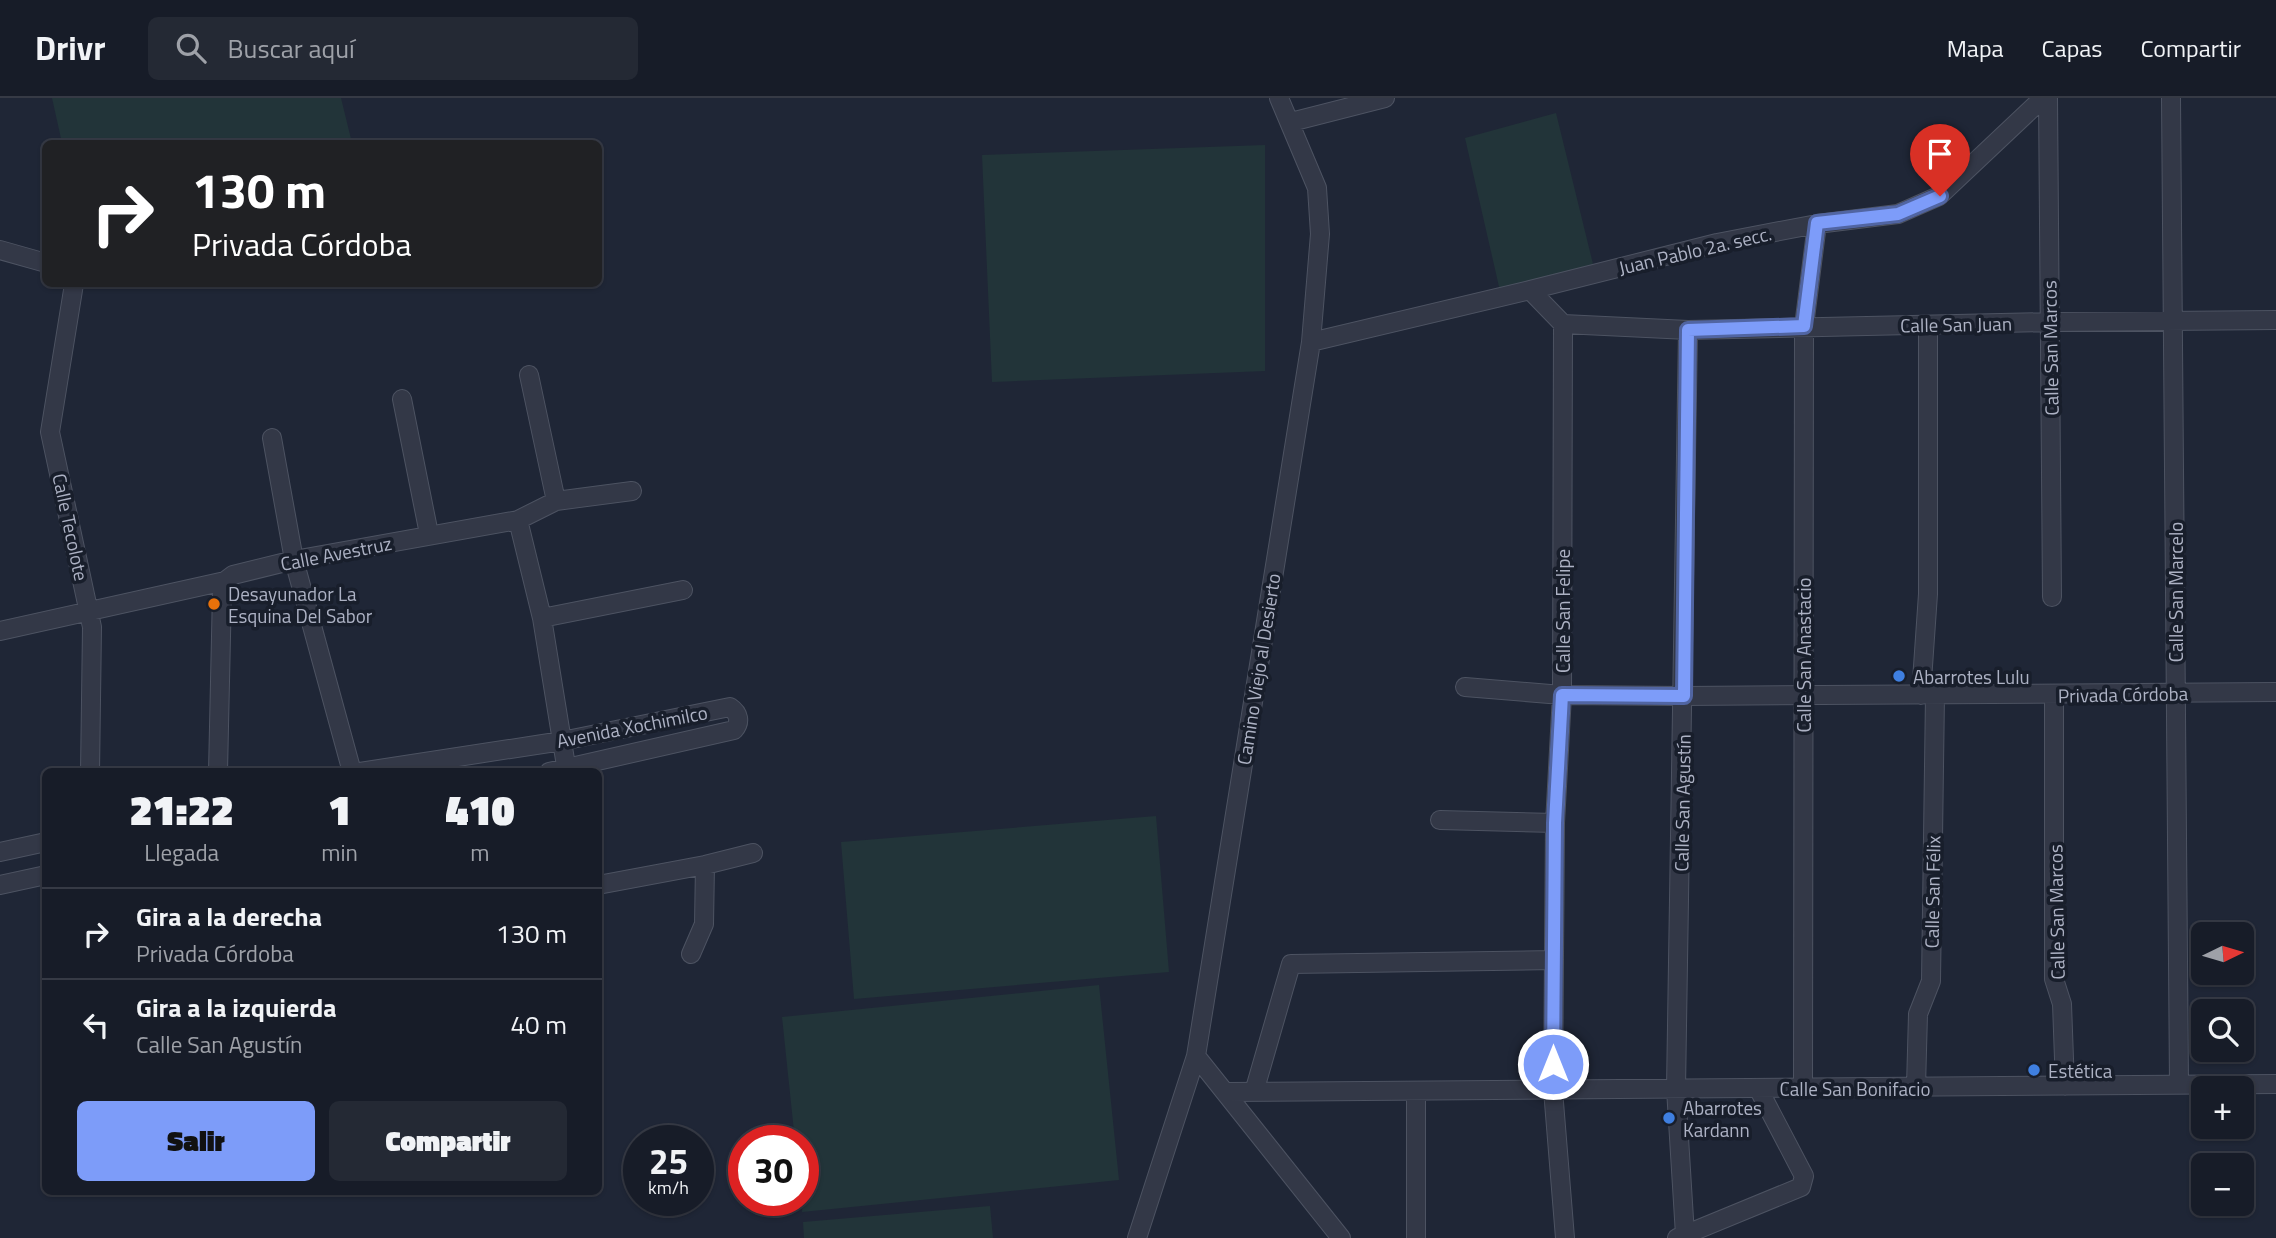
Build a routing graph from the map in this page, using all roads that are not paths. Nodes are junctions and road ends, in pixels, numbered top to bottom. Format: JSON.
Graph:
{"nodes":[{"id":1,"x":1279,"y":98,"type":"edge"},
{"id":2,"x":1385,"y":98,"type":"edge"},
{"id":3,"x":2045,"y":98,"type":"edge"},
{"id":4,"x":2171,"y":98,"type":"edge"},
{"id":5,"x":1291,"y":122,"type":"junction"},
{"id":6,"x":1817,"y":223,"type":"junction"},
{"id":7,"x":0,"y":250,"type":"edge"},
{"id":8,"x":42,"y":262,"type":"edge"},
{"id":9,"x":74,"y":287,"type":"edge"},
{"id":10,"x":1530,"y":290,"type":"junction"},
{"id":11,"x":2276,"y":320,"type":"edge"},
{"id":12,"x":2173,"y":321,"type":"junction"},
{"id":13,"x":2050,"y":322,"type":"junction"},
{"id":14,"x":1563,"y":324,"type":"junction"},
{"id":15,"x":1804,"y":326,"type":"junction"},
{"id":16,"x":1928,"y":326,"type":"junction"},
{"id":17,"x":1688,"y":330,"type":"junction"},
{"id":18,"x":1311,"y":342,"type":"junction"},
{"id":19,"x":529,"y":375,"type":"dead end"},
{"id":20,"x":402,"y":398,"type":"dead end"},
{"id":21,"x":272,"y":438,"type":"dead end"},
{"id":22,"x":632,"y":491,"type":"dead end"},
{"id":23,"x":556,"y":501,"type":"junction"},
{"id":24,"x":518,"y":520,"type":"junction"},
{"id":25,"x":429,"y":534,"type":"junction"},
{"id":26,"x":294,"y":560,"type":"junction"},
{"id":27,"x":225,"y":581,"type":"junction"},
{"id":28,"x":682,"y":590,"type":"dead end"},
{"id":29,"x":2052,"y":597,"type":"dead end"},
{"id":30,"x":89,"y":610,"type":"junction"},
{"id":31,"x":542,"y":618,"type":"junction"},
{"id":32,"x":0,"y":631,"type":"edge"},
{"id":33,"x":1465,"y":687,"type":"dead end"},
{"id":34,"x":2276,"y":692,"type":"edge"},
{"id":35,"x":2175,"y":694,"type":"junction"},
{"id":36,"x":1562,"y":695,"type":"junction"},
{"id":37,"x":1928,"y":695,"type":"junction"},
{"id":38,"x":2054,"y":695,"type":"junction"},
{"id":39,"x":1684,"y":696,"type":"junction"},
{"id":40,"x":1803,"y":696,"type":"junction"},
{"id":41,"x":562,"y":741,"type":"junction"},
{"id":42,"x":90,"y":768,"type":"edge"},
{"id":43,"x":218,"y":768,"type":"edge"},
{"id":44,"x":351,"y":768,"type":"edge"},
{"id":45,"x":386,"y":768,"type":"edge"},
{"id":46,"x":567,"y":768,"type":"edge"},
{"id":47,"x":575,"y":768,"type":"edge"},
{"id":48,"x":1440,"y":820,"type":"dead end"},
{"id":49,"x":1555,"y":823,"type":"junction"},
{"id":50,"x":42,"y":843,"type":"edge"},
{"id":51,"x":0,"y":852,"type":"edge"},
{"id":52,"x":753,"y":853,"type":"dead end"},
{"id":53,"x":705,"y":865,"type":"junction"},
{"id":54,"x":42,"y":876,"type":"edge"},
{"id":55,"x":602,"y":884,"type":"edge"},
{"id":56,"x":0,"y":885,"type":"edge"},
{"id":57,"x":691,"y":954,"type":"dead end"},
{"id":58,"x":1554,"y":960,"type":"junction"},
{"id":59,"x":1196,"y":1056,"type":"junction"},
{"id":60,"x":2276,"y":1084,"type":"edge"},
{"id":61,"x":2179,"y":1085,"type":"junction"},
{"id":62,"x":2065,"y":1086,"type":"junction"},
{"id":63,"x":1916,"y":1087,"type":"junction"},
{"id":64,"x":1758,"y":1088,"type":"junction"},
{"id":65,"x":1803,"y":1088,"type":"junction"},
{"id":66,"x":1676,"y":1089,"type":"junction"},
{"id":67,"x":1553,"y":1090,"type":"junction"},
{"id":68,"x":1416,"y":1091,"type":"junction"},
{"id":69,"x":1225,"y":1092,"type":"junction"},
{"id":70,"x":1254,"y":1092,"type":"junction"},
{"id":71,"x":1681,"y":1236,"type":"edge"},
{"id":72,"x":1137,"y":1238,"type":"edge"},
{"id":73,"x":1340,"y":1238,"type":"edge"},
{"id":74,"x":1416,"y":1238,"type":"edge"},
{"id":75,"x":1565,"y":1238,"type":"edge"}],
"edges":[{"from":1,"to":5,"type":"street","name":"Camino Viejo al Desierto"},
{"from":2,"to":5,"type":"street"},
{"from":3,"to":6,"type":"street","name":"Juan Pablo 2a. secc."},
{"from":3,"to":13,"type":"street","name":"Calle San Marcos"},
{"from":4,"to":12,"type":"street","name":"Calle San Marcelo"},
{"from":5,"to":18,"type":"street","name":"Camino Viejo al Desierto"},
{"from":6,"to":10,"type":"street","name":"Juan Pablo 2a. secc."},
{"from":6,"to":15,"type":"street","name":"Calle San Anastacio"},
{"from":7,"to":8,"type":"street"},
{"from":9,"to":30,"type":"street","name":"Calle Tecolote"},
{"from":10,"to":14,"type":"street"},
{"from":10,"to":18,"type":"street","name":"Juan Pablo 2a. secc."},
{"from":11,"to":12,"type":"street","name":"Calle San Juan"},
{"from":12,"to":13,"type":"street","name":"Calle San Juan"},
{"from":12,"to":35,"type":"street","name":"Calle San Marcelo"},
{"from":13,"to":16,"type":"street","name":"Calle San Juan"},
{"from":13,"to":29,"type":"street","name":"Calle San Marcos"},
{"from":14,"to":17,"type":"street","name":"Calle San Juan"},
{"from":14,"to":36,"type":"street","name":"Calle San Felipe"},
{"from":15,"to":16,"type":"street","name":"Calle San Juan"},
{"from":15,"to":17,"type":"street","name":"Calle San Juan"},
{"from":15,"to":40,"type":"street","name":"Calle San Anastacio"},
{"from":16,"to":37,"type":"street","name":"Calle San Félix"},
{"from":17,"to":39,"type":"street","name":"Calle San Agustín"},
{"from":18,"to":59,"type":"street","name":"Camino Viejo al Desierto"},
{"from":19,"to":23,"type":"street"},
{"from":20,"to":25,"type":"street"},
{"from":21,"to":26,"type":"street"},
{"from":22,"to":23,"type":"street","name":"Calle Avestruz"},
{"from":23,"to":24,"type":"street","name":"Calle Avestruz"},
{"from":24,"to":25,"type":"street","name":"Calle Avestruz"},
{"from":24,"to":31,"type":"street"},
{"from":25,"to":26,"type":"street","name":"Calle Avestruz"},
{"from":26,"to":27,"type":"street","name":"Calle Avestruz"},
{"from":26,"to":44,"type":"street"},
{"from":27,"to":30,"type":"street","name":"Calle Avestruz"},
{"from":27,"to":43,"type":"street"},
{"from":28,"to":31,"type":"street"},
{"from":30,"to":32,"type":"street","name":"Calle Avestruz"},
{"from":30,"to":42,"type":"street","name":"Calle Tecolote"},
{"from":31,"to":41,"type":"street"},
{"from":33,"to":36,"type":"street","name":"Privada Córdoba"},
{"from":34,"to":35,"type":"street","name":"Privada Córdoba"},
{"from":35,"to":38,"type":"street","name":"Privada Córdoba"},
{"from":35,"to":61,"type":"street","name":"Calle San Marcelo"},
{"from":36,"to":39,"type":"street","name":"Privada Córdoba"},
{"from":36,"to":49,"type":"street","name":"Calle San Felipe"},
{"from":37,"to":38,"type":"street","name":"Privada Córdoba"},
{"from":37,"to":40,"type":"street","name":"Privada Córdoba"},
{"from":37,"to":63,"type":"street","name":"Calle San Félix"},
{"from":38,"to":62,"type":"street","name":"Calle San Marcos"},
{"from":39,"to":40,"type":"street","name":"Privada Córdoba"},
{"from":39,"to":66,"type":"street","name":"Calle San Agustín"},
{"from":40,"to":65,"type":"street","name":"Calle San Anastacio"},
{"from":41,"to":45,"type":"street","name":"Avenida Xochimilco"},
{"from":41,"to":46,"type":"street"},
{"from":41,"to":47,"type":"street","name":"Avenida Xochimilco"},
{"from":48,"to":49,"type":"street"},
{"from":49,"to":58,"type":"street","name":"Calle San Felipe"},
{"from":50,"to":51,"type":"street"},
{"from":52,"to":53,"type":"street"},
{"from":53,"to":55,"type":"street"},
{"from":53,"to":57,"type":"street"},
{"from":54,"to":56,"type":"street"},
{"from":58,"to":67,"type":"street","name":"Calle San Felipe"},
{"from":58,"to":70,"type":"street"},
{"from":59,"to":69,"type":"street"},
{"from":59,"to":72,"type":"street","name":"Camino Viejo al Desierto"},
{"from":60,"to":61,"type":"street","name":"Calle San Bonifacio"},
{"from":61,"to":62,"type":"street","name":"Calle San Bonifacio"},
{"from":62,"to":63,"type":"street","name":"Calle San Bonifacio"},
{"from":63,"to":65,"type":"street","name":"Calle San Bonifacio"},
{"from":64,"to":65,"type":"street","name":"Calle San Bonifacio"},
{"from":64,"to":66,"type":"street","name":"Calle San Bonifacio"},
{"from":64,"to":71,"type":"street"},
{"from":66,"to":67,"type":"street","name":"Calle San Bonifacio"},
{"from":66,"to":71,"type":"street","name":"Calle San Agustín"},
{"from":67,"to":68,"type":"street","name":"Calle San Bonifacio"},
{"from":67,"to":75,"type":"street","name":"Calle San Felipe"},
{"from":68,"to":70,"type":"street","name":"Calle San Bonifacio"},
{"from":68,"to":74,"type":"street"},
{"from":69,"to":70,"type":"street","name":"Calle San Bonifacio"},
{"from":69,"to":73,"type":"street"}]}
